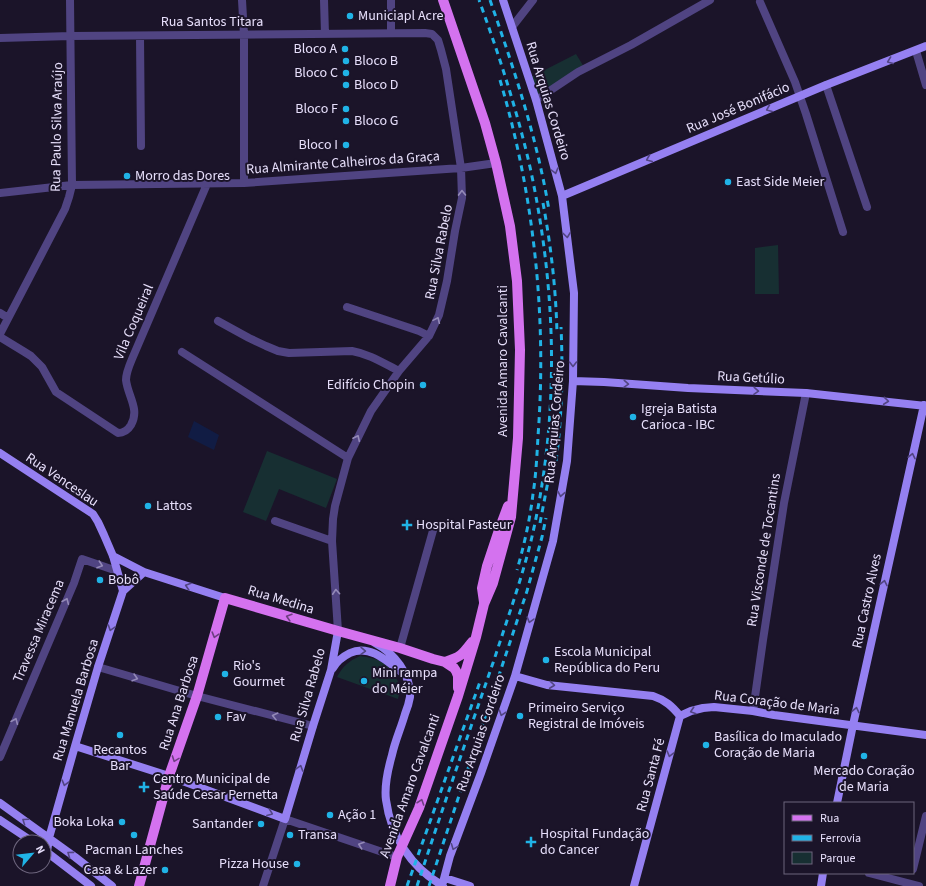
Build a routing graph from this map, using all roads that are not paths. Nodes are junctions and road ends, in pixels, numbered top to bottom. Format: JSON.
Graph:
{"nodes":[{"id":1,"x":70,"y":0,"type":"edge"},
{"id":2,"x":242,"y":0,"type":"edge"},
{"id":3,"x":324,"y":0,"type":"edge"},
{"id":4,"x":390,"y":0,"type":"edge"},
{"id":5,"x":443,"y":0,"type":"edge"},
{"id":6,"x":503,"y":0,"type":"edge"},
{"id":7,"x":533,"y":0,"type":"edge"},
{"id":8,"x":710,"y":0,"type":"edge"},
{"id":9,"x":760,"y":2,"type":"dead end"},
{"id":10,"x":512,"y":27,"type":"junction"},
{"id":11,"x":391,"y":33,"type":"junction"},
{"id":12,"x":425,"y":33,"type":"joint"},
{"id":13,"x":325,"y":34,"type":"junction"},
{"id":14,"x":244,"y":35,"type":"junction"},
{"id":15,"x":71,"y":36,"type":"junction"},
{"id":16,"x":140,"y":36,"type":"junction"},
{"id":17,"x":0,"y":38,"type":"edge"},
{"id":18,"x":926,"y":46,"type":"edge"},
{"id":19,"x":916,"y":51,"type":"junction"},
{"id":20,"x":926,"y":84,"type":"edge"},
{"id":21,"x":826,"y":85,"type":"junction"},
{"id":22,"x":800,"y":96,"type":"junction"},
{"id":23,"x":536,"y":100,"type":"junction"},
{"id":24,"x":141,"y":146,"type":"dead end"},
{"id":25,"x":496,"y":163,"type":"junction"},
{"id":26,"x":461,"y":168,"type":"junction"},
{"id":27,"x":244,"y":183,"type":"junction"},
{"id":28,"x":207,"y":184,"type":"junction"},
{"id":29,"x":72,"y":185,"type":"junction"},
{"id":30,"x":0,"y":192,"type":"edge"},
{"id":31,"x":562,"y":196,"type":"junction"},
{"id":32,"x":867,"y":207,"type":"dead end"},
{"id":33,"x":843,"y":232,"type":"dead end"},
{"id":34,"x":347,"y":307,"type":"dead end"},
{"id":35,"x":0,"y":313,"type":"edge"},
{"id":36,"x":8,"y":318,"type":"junction"},
{"id":37,"x":218,"y":321,"type":"dead end"},
{"id":38,"x":0,"y":334,"type":"edge"},
{"id":39,"x":429,"y":336,"type":"junction"},
{"id":40,"x":0,"y":337,"type":"edge"},
{"id":41,"x":182,"y":352,"type":"dead end"},
{"id":42,"x":399,"y":372,"type":"junction"},
{"id":43,"x":574,"y":381,"type":"junction"},
{"id":44,"x":806,"y":393,"type":"junction"},
{"id":45,"x":925,"y":405,"type":"edge"},
{"id":46,"x":0,"y":453,"type":"edge"},
{"id":47,"x":348,"y":458,"type":"junction"},
{"id":48,"x":512,"y":493,"type":"junction"},
{"id":49,"x":275,"y":521,"type":"dead end"},
{"id":50,"x":434,"y":527,"type":"dead end"},
{"id":51,"x":332,"y":541,"type":"junction"},
{"id":52,"x":495,"y":542,"type":"junction"},
{"id":53,"x":113,"y":556,"type":"junction"},
{"id":54,"x":117,"y":571,"type":"junction"},
{"id":55,"x":144,"y":572,"type":"junction"},
{"id":56,"x":493,"y":583,"type":"junction"},
{"id":57,"x":123,"y":590,"type":"junction"},
{"id":58,"x":226,"y":598,"type":"junction"},
{"id":59,"x":484,"y":604,"type":"junction"},
{"id":60,"x":338,"y":631,"type":"junction"},
{"id":61,"x":476,"y":637,"type":"junction"},
{"id":62,"x":367,"y":639,"type":"junction"},
{"id":63,"x":400,"y":648,"type":"junction"},
{"id":64,"x":445,"y":662,"type":"junction"},
{"id":65,"x":98,"y":667,"type":"junction"},
{"id":66,"x":331,"y":670,"type":"junction"},
{"id":67,"x":406,"y":676,"type":"junction"},
{"id":68,"x":515,"y":676,"type":"junction"},
{"id":69,"x":197,"y":696,"type":"junction"},
{"id":70,"x":458,"y":696,"type":"junction"},
{"id":71,"x":753,"y":711,"type":"junction"},
{"id":72,"x":680,"y":716,"type":"junction"},
{"id":73,"x":853,"y":725,"type":"junction"},
{"id":74,"x":313,"y":726,"type":"junction"},
{"id":75,"x":926,"y":735,"type":"edge"},
{"id":76,"x":75,"y":746,"type":"junction"},
{"id":77,"x":0,"y":757,"type":"edge"},
{"id":78,"x":169,"y":776,"type":"junction"},
{"id":79,"x":837,"y":802,"type":"edge"},
{"id":80,"x":0,"y":803,"type":"edge"},
{"id":81,"x":926,"y":816,"type":"edge"},
{"id":82,"x":285,"y":819,"type":"junction"},
{"id":83,"x":0,"y":820,"type":"edge"},
{"id":84,"x":21,"y":834,"type":"edge"},
{"id":85,"x":43,"y":834,"type":"edge"},
{"id":86,"x":50,"y":834,"type":"edge"},
{"id":87,"x":52,"y":840,"type":"edge"},
{"id":88,"x":52,"y":856,"type":"edge"},
{"id":89,"x":397,"y":858,"type":"junction"},
{"id":90,"x":914,"y":865,"type":"edge"},
{"id":91,"x":823,"y":874,"type":"edge"},
{"id":92,"x":873,"y":874,"type":"edge"},
{"id":93,"x":912,"y":874,"type":"edge"},
{"id":94,"x":443,"y":883,"type":"edge"},
{"id":95,"x":909,"y":883,"type":"junction"},
{"id":96,"x":91,"y":886,"type":"edge"},
{"id":97,"x":112,"y":886,"type":"edge"},
{"id":98,"x":140,"y":886,"type":"edge"},
{"id":99,"x":263,"y":886,"type":"edge"},
{"id":100,"x":390,"y":886,"type":"edge"},
{"id":101,"x":470,"y":886,"type":"edge"},
{"id":102,"x":634,"y":886,"type":"edge"},
{"id":103,"x":821,"y":886,"type":"edge"},
{"id":104,"x":919,"y":886,"type":"edge"}],
"edges":[{"from":1,"to":15,"type":"street","name":"Rua Paulo Silva Araújo"},
{"from":2,"to":14,"type":"street"},
{"from":3,"to":13,"type":"street"},
{"from":4,"to":11,"type":"street"},
{"from":5,"to":25,"type":"main road","name":"Avenida Amaro Cavalcanti"},
{"from":6,"to":10,"type":"street","name":"Rua Arquias Cordeiro"},
{"from":7,"to":10,"type":"street"},
{"from":8,"to":23,"type":"street"},
{"from":9,"to":22,"type":"street"},
{"from":10,"to":23,"type":"street","name":"Rua Arquias Cordeiro"},
{"from":11,"to":12,"type":"street","name":"Rua Santos Titara"},
{"from":11,"to":13,"type":"street","name":"Rua Santos Titara"},
{"from":12,"to":26,"type":"street","name":"Rua Silva Rabelo"},
{"from":13,"to":14,"type":"street","name":"Rua Santos Titara"},
{"from":14,"to":16,"type":"street","name":"Rua Santos Titara"},
{"from":14,"to":27,"type":"street"},
{"from":15,"to":16,"type":"street","name":"Rua Santos Titara"},
{"from":15,"to":17,"type":"street","name":"Rua Santos Titara"},
{"from":15,"to":29,"type":"street","name":"Rua Paulo Silva Araújo"},
{"from":16,"to":24,"type":"street"},
{"from":18,"to":19,"type":"street","name":"Rua José Bonifácio"},
{"from":19,"to":20,"type":"street"},
{"from":19,"to":21,"type":"street","name":"Rua José Bonifácio","one_way":true},
{"from":21,"to":22,"type":"street","name":"Rua José Bonifácio"},
{"from":21,"to":32,"type":"street"},
{"from":22,"to":31,"type":"street","name":"Rua José Bonifácio","one_way":true},
{"from":22,"to":33,"type":"street"},
{"from":23,"to":31,"type":"street","name":"Rua Arquias Cordeiro","one_way":true},
{"from":25,"to":26,"type":"street","name":"Rua Almirante Calheiros da Graça"},
{"from":25,"to":48,"type":"main road","name":"Avenida Amaro Cavalcanti"},
{"from":26,"to":27,"type":"street","name":"Rua Almirante Calheiros da Graça"},
{"from":39,"to":26,"type":"street","name":"Rua Silva Rabelo","one_way":true},
{"from":27,"to":28,"type":"street","name":"Rua Almirante Calheiros da Graça"},
{"from":28,"to":29,"type":"street","name":"Rua Almirante Calheiros da Graça"},
{"from":28,"to":40,"type":"street","name":"Vila Coqueiral"},
{"from":29,"to":30,"type":"street","name":"Rua Almirante Calheiros da Graça"},
{"from":29,"to":36,"type":"street","name":"Rua Paulo Silva Araújo"},
{"from":31,"to":43,"type":"street","name":"Rua Arquias Cordeiro","one_way":true},
{"from":34,"to":39,"type":"street"},
{"from":35,"to":36,"type":"street"},
{"from":36,"to":38,"type":"street","name":"Rua Paulo Silva Araújo"},
{"from":37,"to":42,"type":"street"},
{"from":39,"to":42,"type":"street","name":"Rua Silva Rabelo"},
{"from":41,"to":47,"type":"street"},
{"from":47,"to":42,"type":"street","name":"Rua Silva Rabelo","one_way":true},
{"from":43,"to":44,"type":"street","name":"Rua Getúlio","one_way":true},
{"from":43,"to":68,"type":"street","name":"Rua Arquias Cordeiro","one_way":true},
{"from":44,"to":45,"type":"street","name":"Rua Getúlio","one_way":true},
{"from":44,"to":71,"type":"street","name":"Rua Visconde de Tocantins"},
{"from":73,"to":45,"type":"street","name":"Rua Castro Alves","one_way":true},
{"from":46,"to":53,"type":"street","name":"Rua Venceslau"},
{"from":47,"to":51,"type":"street","name":"Rua Silva Rabelo"},
{"from":48,"to":52,"type":"main road","name":"Avenida Amaro Cavalcanti"},
{"from":48,"to":56,"type":"main road","name":"Avenida Amaro Cavalcanti"},
{"from":49,"to":51,"type":"street"},
{"from":50,"to":63,"type":"street"},
{"from":60,"to":51,"type":"street","name":"Rua Silva Rabelo","one_way":true},
{"from":52,"to":56,"type":"main road"},
{"from":52,"to":59,"type":"main road","name":"Avenida Amaro Cavalcanti"},
{"from":53,"to":54,"type":"street"},
{"from":53,"to":55,"type":"street","name":"Rua Medina"},
{"from":54,"to":57,"type":"street"},
{"from":77,"to":54,"type":"street","name":"Travessa Miracema","one_way":true},
{"from":55,"to":57,"type":"street"},
{"from":58,"to":55,"type":"street","name":"Rua Medina","one_way":true},
{"from":56,"to":59,"type":"main road","name":"Avenida Amaro Cavalcanti"},
{"from":57,"to":65,"type":"street","name":"Rua Manuela Barbosa","one_way":true},
{"from":60,"to":58,"type":"main road","name":"Rua Medina","one_way":true},
{"from":58,"to":69,"type":"main road","name":"Rua Ana Barbosa","one_way":true},
{"from":59,"to":61,"type":"main road","name":"Avenida Amaro Cavalcanti"},
{"from":60,"to":62,"type":"main road","name":"Rua Medina"},
{"from":60,"to":66,"type":"street","name":"Rua Silva Rabelo"},
{"from":61,"to":64,"type":"main road"},
{"from":61,"to":70,"type":"main road","name":"Avenida Amaro Cavalcanti"},
{"from":62,"to":63,"type":"main road","name":"Rua Medina"},
{"from":62,"to":67,"type":"street"},
{"from":63,"to":64,"type":"main road","name":"Rua Medina"},
{"from":64,"to":70,"type":"main road"},
{"from":65,"to":69,"type":"street","one_way":true},
{"from":65,"to":76,"type":"street","name":"Rua Manuela Barbosa"},
{"from":66,"to":67,"type":"street","one_way":true},
{"from":66,"to":74,"type":"street","name":"Rua Silva Rabelo"},
{"from":67,"to":94,"type":"street"},
{"from":68,"to":72,"type":"street","one_way":true},
{"from":68,"to":94,"type":"street","name":"Rua Arquias Cordeiro","one_way":true},
{"from":74,"to":69,"type":"street","one_way":true},
{"from":69,"to":78,"type":"main road","name":"Rua Ana Barbosa","one_way":true},
{"from":89,"to":70,"type":"main road","name":"Avenida Amaro Cavalcanti","one_way":true},
{"from":71,"to":72,"type":"street","name":"Rua Coração de Maria","one_way":true},
{"from":71,"to":73,"type":"street","name":"Rua Coração de Maria"},
{"from":72,"to":102,"type":"street","name":"Rua Santa Fé","one_way":true},
{"from":73,"to":75,"type":"street","name":"Rua Coração de Maria"},
{"from":73,"to":79,"type":"street","name":"Rua Castro Alves"},
{"from":82,"to":74,"type":"street","name":"Rua Silva Rabelo","one_way":true},
{"from":76,"to":78,"type":"street"},
{"from":76,"to":86,"type":"street","name":"Rua Manuela Barbosa","one_way":true},
{"from":78,"to":82,"type":"street","one_way":true},
{"from":78,"to":98,"type":"main road","name":"Rua Ana Barbosa"},
{"from":85,"to":80,"type":"street","one_way":true},
{"from":81,"to":90,"type":"street"},
{"from":89,"to":82,"type":"street","one_way":true},
{"from":82,"to":99,"type":"street","name":"Rua Silva Rabelo"},
{"from":83,"to":84,"type":"street"},
{"from":97,"to":87,"type":"street","one_way":true},
{"from":88,"to":96,"type":"street"},
{"from":89,"to":100,"type":"main road","name":"Avenida Amaro Cavalcanti"},
{"from":91,"to":103,"type":"street"},
{"from":92,"to":95,"type":"street"},
{"from":93,"to":95,"type":"street"},
{"from":94,"to":101,"type":"street"},
{"from":95,"to":104,"type":"street"}]}
